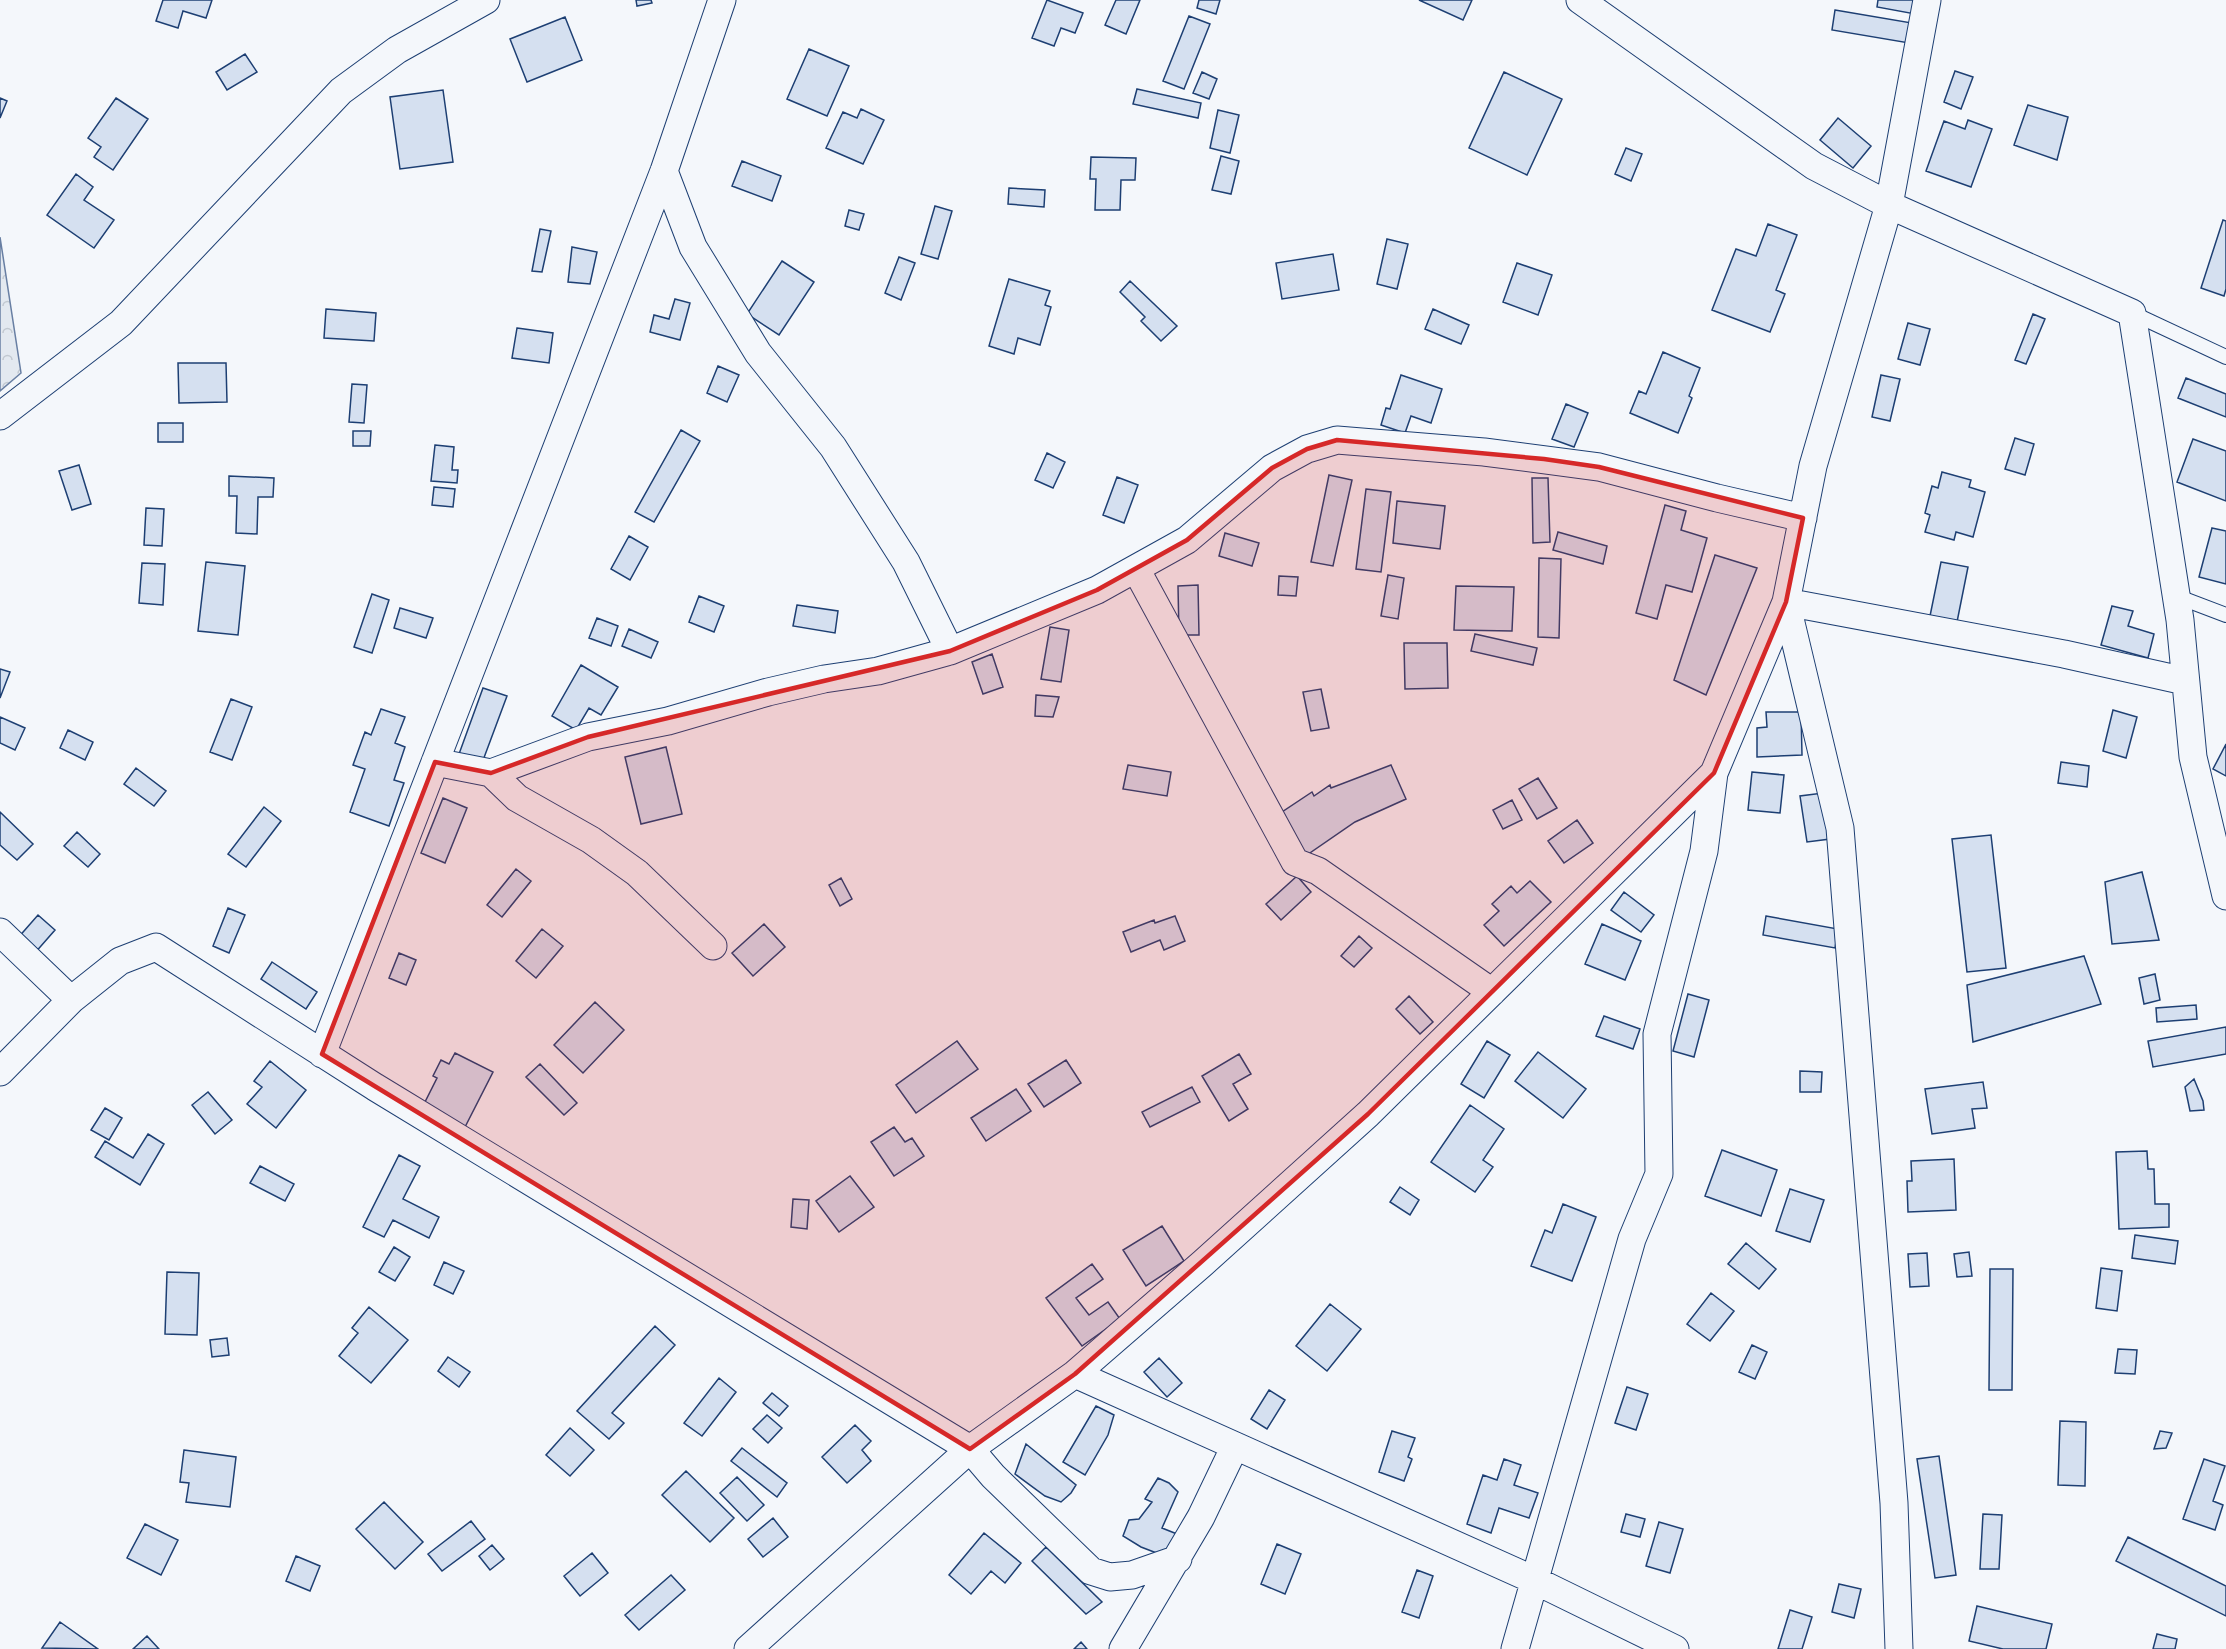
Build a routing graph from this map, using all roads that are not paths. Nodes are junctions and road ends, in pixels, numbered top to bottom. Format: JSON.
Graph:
{"nodes":[{"id":1,"x":486,"y":0,"type":"edge"},
{"id":2,"x":722,"y":0,"type":"edge"},
{"id":3,"x":1580,"y":0,"type":"edge"},
{"id":4,"x":1927,"y":0,"type":"edge"},
{"id":5,"x":664,"y":171,"type":"junction"},
{"id":6,"x":1889,"y":205,"type":"junction"},
{"id":7,"x":2132,"y":313,"type":"junction"},
{"id":8,"x":2226,"y":357,"type":"edge"},
{"id":9,"x":0,"y":416,"type":"edge"},
{"id":10,"x":1803,"y":518,"type":"junction"},
{"id":11,"x":1136,"y":569,"type":"junction"},
{"id":12,"x":2176,"y":596,"type":"junction"},
{"id":13,"x":1786,"y":602,"type":"junction"},
{"id":14,"x":2226,"y":615,"type":"edge"},
{"id":15,"x":950,"y":651,"type":"junction"},
{"id":16,"x":2185,"y":681,"type":"junction"},
{"id":17,"x":435,"y":762,"type":"junction"},
{"id":18,"x":491,"y":773,"type":"junction"},
{"id":19,"x":1714,"y":773,"type":"junction"},
{"id":20,"x":2226,"y":896,"type":"edge"},
{"id":21,"x":0,"y":933,"type":"edge"},
{"id":22,"x":713,"y":946,"type":"dead end"},
{"id":23,"x":1492,"y":992,"type":"junction"},
{"id":24,"x":71,"y":1000,"type":"junction"},
{"id":25,"x":322,"y":1054,"type":"junction"},
{"id":26,"x":0,"y":1072,"type":"edge"},
{"id":27,"x":1075,"y":1374,"type":"junction"},
{"id":28,"x":1235,"y":1446,"type":"junction"},
{"id":29,"x":969,"y":1449,"type":"junction"},
{"id":30,"x":1178,"y":1559,"type":"junction"},
{"id":31,"x":1534,"y":1580,"type":"junction"},
{"id":32,"x":748,"y":1649,"type":"edge"},
{"id":33,"x":1124,"y":1649,"type":"edge"},
{"id":34,"x":1515,"y":1649,"type":"edge"},
{"id":35,"x":1675,"y":1649,"type":"edge"},
{"id":36,"x":1899,"y":1649,"type":"edge"}],
"edges":[{"from":1,"to":9,"type":"street"},
{"from":2,"to":5,"type":"street"},
{"from":3,"to":6,"type":"street"},
{"from":4,"to":6,"type":"street"},
{"from":5,"to":15,"type":"street"},
{"from":5,"to":17,"type":"street"},
{"from":6,"to":7,"type":"street"},
{"from":6,"to":10,"type":"street"},
{"from":7,"to":8,"type":"lane"},
{"from":7,"to":12,"type":"street"},
{"from":10,"to":11,"type":"street"},
{"from":10,"to":13,"type":"street"},
{"from":11,"to":15,"type":"street"},
{"from":11,"to":23,"type":"street"},
{"from":12,"to":14,"type":"lane"},
{"from":12,"to":16,"type":"street"},
{"from":13,"to":16,"type":"street"},
{"from":13,"to":19,"type":"street"},
{"from":13,"to":36,"type":"street"},
{"from":15,"to":18,"type":"street"},
{"from":16,"to":20,"type":"street"},
{"from":17,"to":18,"type":"street"},
{"from":17,"to":25,"type":"street"},
{"from":18,"to":22,"type":"street"},
{"from":19,"to":23,"type":"street"},
{"from":19,"to":31,"type":"street"},
{"from":21,"to":24,"type":"street"},
{"from":23,"to":27,"type":"street"},
{"from":24,"to":25,"type":"street"},
{"from":24,"to":26,"type":"street"},
{"from":25,"to":29,"type":"street"},
{"from":27,"to":28,"type":"street"},
{"from":27,"to":29,"type":"street"},
{"from":28,"to":30,"type":"street"},
{"from":28,"to":31,"type":"street"},
{"from":29,"to":30,"type":"street"},
{"from":29,"to":32,"type":"street"},
{"from":30,"to":33,"type":"street"},
{"from":31,"to":34,"type":"street"},
{"from":31,"to":35,"type":"street"}]}
